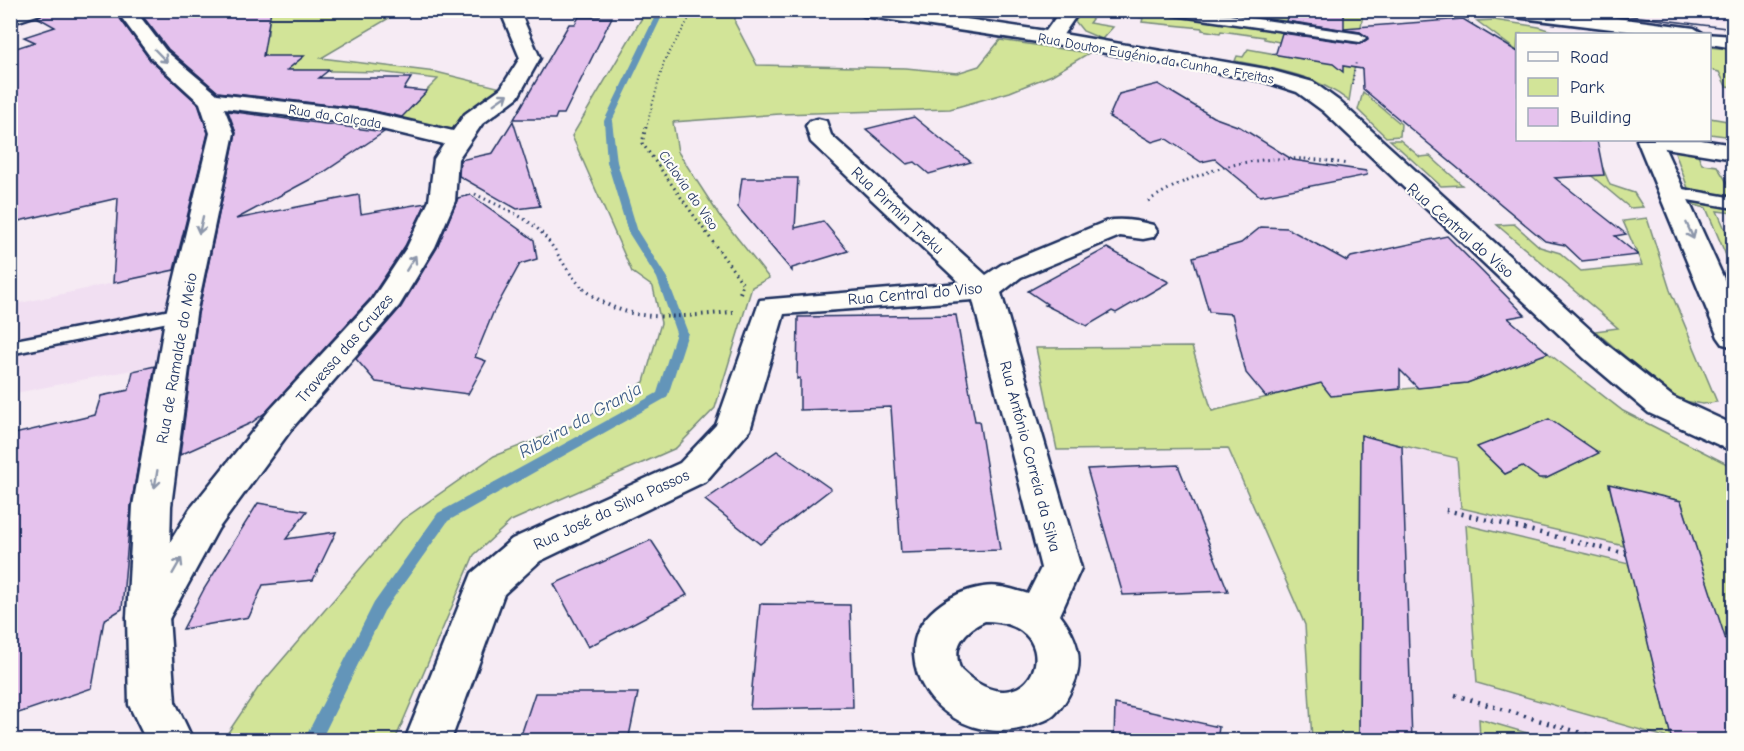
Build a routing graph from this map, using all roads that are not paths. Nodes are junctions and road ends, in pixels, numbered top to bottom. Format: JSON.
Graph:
{"nodes":[{"id":1,"x":33,"y":10,"type":"edge"},
{"id":2,"x":125,"y":10,"type":"edge"},
{"id":3,"x":509,"y":10,"type":"edge"},
{"id":4,"x":864,"y":10,"type":"edge"},
{"id":5,"x":1071,"y":10,"type":"edge"},
{"id":6,"x":1167,"y":10,"type":"edge"},
{"id":7,"x":1484,"y":10,"type":"edge"},
{"id":8,"x":1506,"y":10,"type":"edge"},
{"id":9,"x":10,"y":18,"type":"edge"},
{"id":10,"x":1578,"y":33,"type":"edge"},
{"id":11,"x":1686,"y":33,"type":"edge"},
{"id":12,"x":1052,"y":38,"type":"junction"},
{"id":13,"x":1360,"y":38,"type":"road end"},
{"id":14,"x":210,"y":100,"type":"junction"},
{"id":15,"x":818,"y":126,"type":"dead end"},
{"id":16,"x":459,"y":140,"type":"junction"},
{"id":17,"x":1649,"y":141,"type":"edge"},
{"id":18,"x":1665,"y":141,"type":"edge"},
{"id":19,"x":1734,"y":152,"type":"edge"},
{"id":20,"x":1412,"y":183,"type":"joint"},
{"id":21,"x":1671,"y":192,"type":"junction"},
{"id":22,"x":1734,"y":203,"type":"edge"},
{"id":23,"x":1130,"y":229,"type":"road end"},
{"id":24,"x":1724,"y":289,"type":"edge"},
{"id":25,"x":985,"y":290,"type":"junction"},
{"id":26,"x":771,"y":306,"type":"joint"},
{"id":27,"x":182,"y":314,"type":"junction"},
{"id":28,"x":1734,"y":337,"type":"edge"},
{"id":29,"x":10,"y":348,"type":"edge"},
{"id":30,"x":1734,"y":441,"type":"edge"},
{"id":31,"x":148,"y":617,"type":"junction"},
{"id":32,"x":1037,"y":619,"type":"dead end"},
{"id":33,"x":170,"y":741,"type":"edge"},
{"id":34,"x":428,"y":741,"type":"edge"}],
"edges":[{"from":1,"to":9,"type":"street"},
{"from":2,"to":14,"type":"street","name":"Rua de Ramalde do Meio","one_way":true},
{"from":16,"to":3,"type":"street","name":"Travessa das Cruzes","one_way":true},
{"from":4,"to":12,"type":"street","name":"Rua Doutor Eugénio da Cunha e Freitas"},
{"from":5,"to":12,"type":"street"},
{"from":6,"to":13,"type":"lane"},
{"from":7,"to":10,"type":"street"},
{"from":8,"to":11,"type":"street"},
{"from":12,"to":20,"type":"street","name":"Rua Doutor Eugénio da Cunha e Freitas"},
{"from":14,"to":16,"type":"street","name":"Rua da Calçada"},
{"from":14,"to":27,"type":"street","name":"Rua de Ramalde do Meio","one_way":true},
{"from":15,"to":25,"type":"street","name":"Rua Pirmin Treku"},
{"from":31,"to":16,"type":"street","name":"Travessa das Cruzes","one_way":true},
{"from":17,"to":21,"type":"street"},
{"from":18,"to":19,"type":"street"},
{"from":20,"to":30,"type":"street","name":"Rua Central do Viso"},
{"from":21,"to":22,"type":"lane"},
{"from":21,"to":24,"type":"street","one_way":true},
{"from":23,"to":25,"type":"street","name":"Rua Central do Viso"},
{"from":24,"to":28,"type":"street"},
{"from":25,"to":26,"type":"street","name":"Rua Central do Viso"},
{"from":25,"to":32,"type":"street","name":"Rua António Correia da Silva"},
{"from":26,"to":34,"type":"street","name":"Rua José da Silva Passos"},
{"from":27,"to":29,"type":"lane"},
{"from":27,"to":31,"type":"street","name":"Rua de Ramalde do Meio","one_way":true},
{"from":31,"to":33,"type":"street","name":"Rua de Ramalde do Meio"}]}
